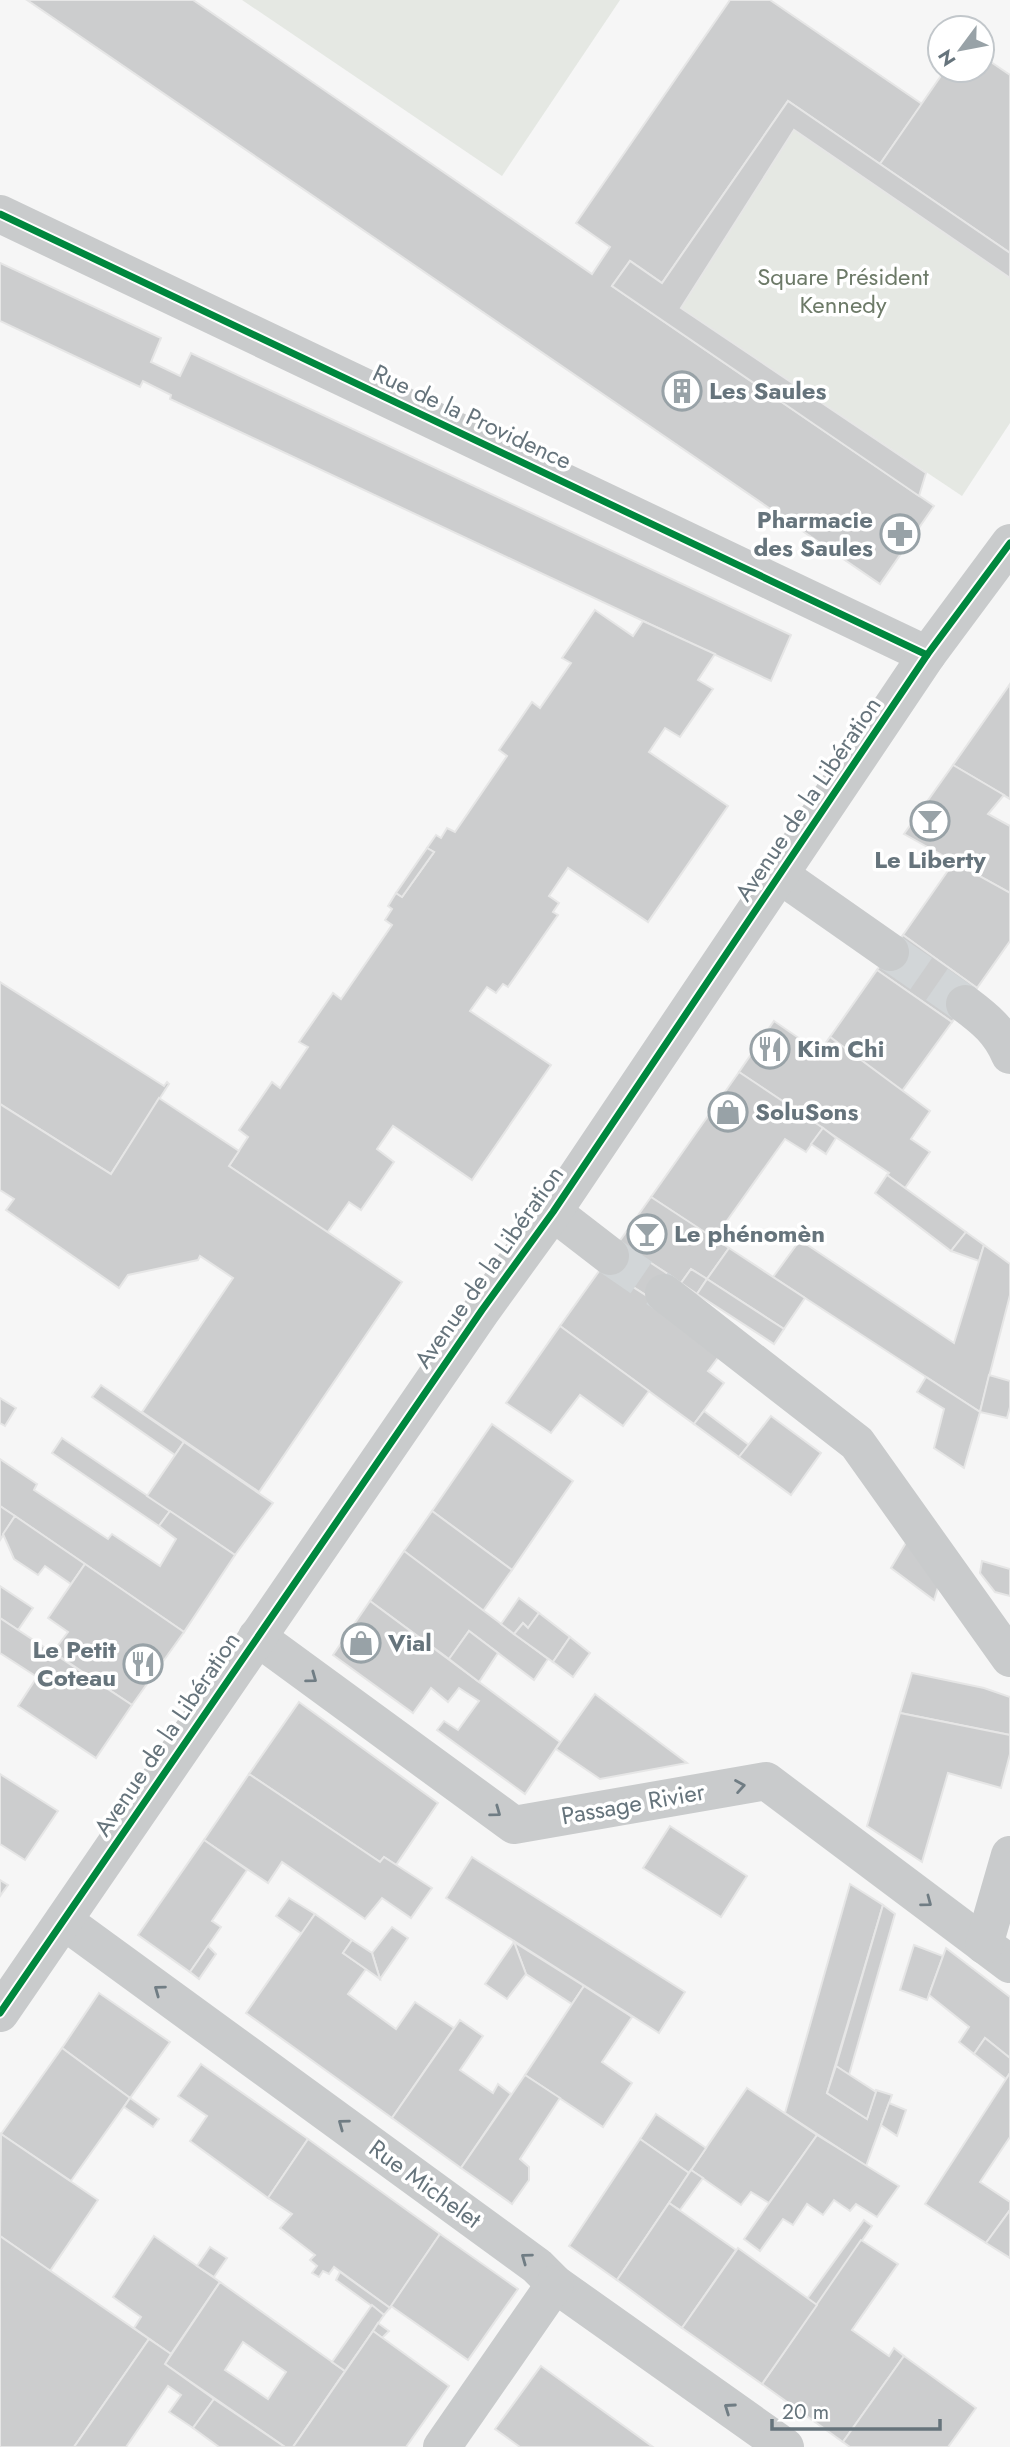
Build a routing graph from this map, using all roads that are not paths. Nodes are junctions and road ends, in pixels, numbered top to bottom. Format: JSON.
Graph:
{"nodes":[{"id":1,"x":0,"y":214,"type":"edge"},
{"id":2,"x":1006,"y":556,"type":"edge"},
{"id":3,"x":927,"y":655,"type":"junction"},
{"id":4,"x":780,"y":875,"type":"junction"},
{"id":5,"x":890,"y":952,"type":"tunnel mouth"},
{"id":6,"x":965,"y":1004,"type":"tunnel mouth"},
{"id":7,"x":1010,"y":1055,"type":"edge"},
{"id":8,"x":552,"y":1212,"type":"junction"},
{"id":9,"x":610,"y":1256,"type":"tunnel mouth"},
{"id":10,"x":664,"y":1293,"type":"tunnel mouth"},
{"id":11,"x":257,"y":1637,"type":"junction"},
{"id":12,"x":1010,"y":1658,"type":"edge"},
{"id":13,"x":1010,"y":1855,"type":"edge"},
{"id":14,"x":64,"y":1921,"type":"junction"},
{"id":15,"x":997,"y":1955,"type":"edge"},
{"id":16,"x":0,"y":2013,"type":"edge"},
{"id":17,"x":555,"y":2284,"type":"junction"},
{"id":18,"x":442,"y":2447,"type":"edge"},
{"id":19,"x":785,"y":2447,"type":"edge"}],
"edges":[{"from":1,"to":3,"type":"street","name":"Rue de la Providence"},
{"from":2,"to":3,"type":"street","name":"Avenue de la Libération"},
{"from":3,"to":4,"type":"street","name":"Avenue de la Libération"},
{"from":4,"to":5,"type":"street"},
{"from":4,"to":8,"type":"street","name":"Avenue de la Libération"},
{"from":6,"to":7,"type":"street"},
{"from":8,"to":9,"type":"street"},
{"from":8,"to":11,"type":"street","name":"Avenue de la Libération"},
{"from":10,"to":12,"type":"street"},
{"from":11,"to":14,"type":"street","name":"Avenue de la Libération"},
{"from":11,"to":15,"type":"street","name":"Passage Rivier","one_way":true},
{"from":13,"to":15,"type":"street"},
{"from":14,"to":16,"type":"street","name":"Avenue de la Libération"},
{"from":17,"to":14,"type":"street","name":"Rue Michelet","one_way":true},
{"from":17,"to":18,"type":"street"},
{"from":19,"to":17,"type":"street","name":"Rue Michelet","one_way":true}]}
